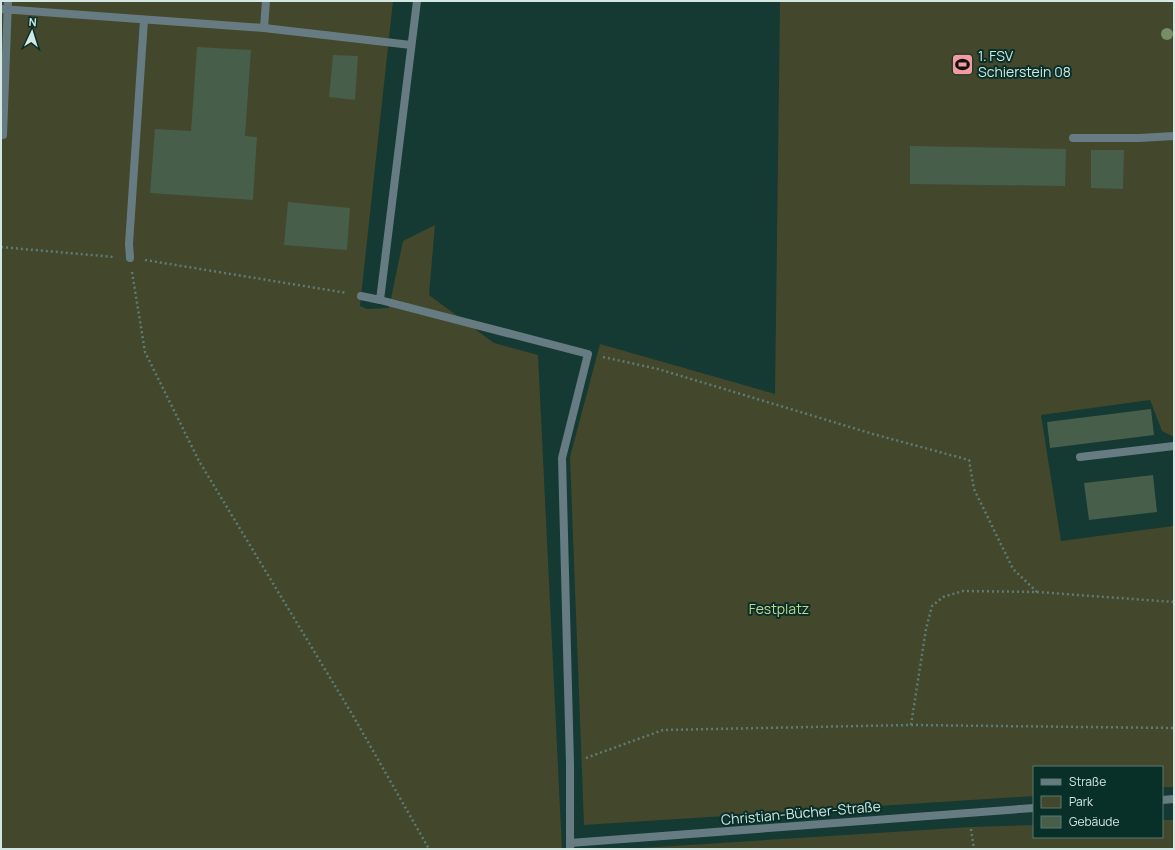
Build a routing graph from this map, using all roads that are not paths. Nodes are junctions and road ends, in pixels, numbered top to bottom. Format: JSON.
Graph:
{"nodes":[{"id":1,"x":266,"y":1,"type":"edge"},
{"id":2,"x":416,"y":1,"type":"edge"},
{"id":3,"x":6,"y":6,"type":"edge"},
{"id":4,"x":144,"y":20,"type":"junction"},
{"id":5,"x":264,"y":28,"type":"junction"},
{"id":6,"x":411,"y":45,"type":"junction"},
{"id":7,"x":3,"y":135,"type":"dead end"},
{"id":8,"x":1174,"y":136,"type":"edge"},
{"id":9,"x":1073,"y":138,"type":"dead end"},
{"id":10,"x":130,"y":258,"type":"road end"},
{"id":11,"x":361,"y":296,"type":"road end"},
{"id":12,"x":380,"y":300,"type":"junction"},
{"id":13,"x":1174,"y":446,"type":"edge"},
{"id":14,"x":1080,"y":457,"type":"dead end"},
{"id":15,"x":1163,"y":800,"type":"edge"},
{"id":16,"x":1174,"y":800,"type":"edge"},
{"id":17,"x":1033,"y":808,"type":"edge"},
{"id":18,"x":570,"y":846,"type":"edge"}],
"edges":[{"from":1,"to":5,"type":"street"},
{"from":2,"to":6,"type":"street"},
{"from":3,"to":4,"type":"street"},
{"from":3,"to":7,"type":"street"},
{"from":4,"to":5,"type":"street"},
{"from":4,"to":10,"type":"street"},
{"from":5,"to":6,"type":"street"},
{"from":6,"to":12,"type":"street"},
{"from":8,"to":9,"type":"street"},
{"from":11,"to":12,"type":"street"},
{"from":12,"to":18,"type":"street"},
{"from":13,"to":14,"type":"street"},
{"from":15,"to":16,"type":"street"},
{"from":17,"to":18,"type":"street","name":"Christian-Bücher-Straße"}]}
